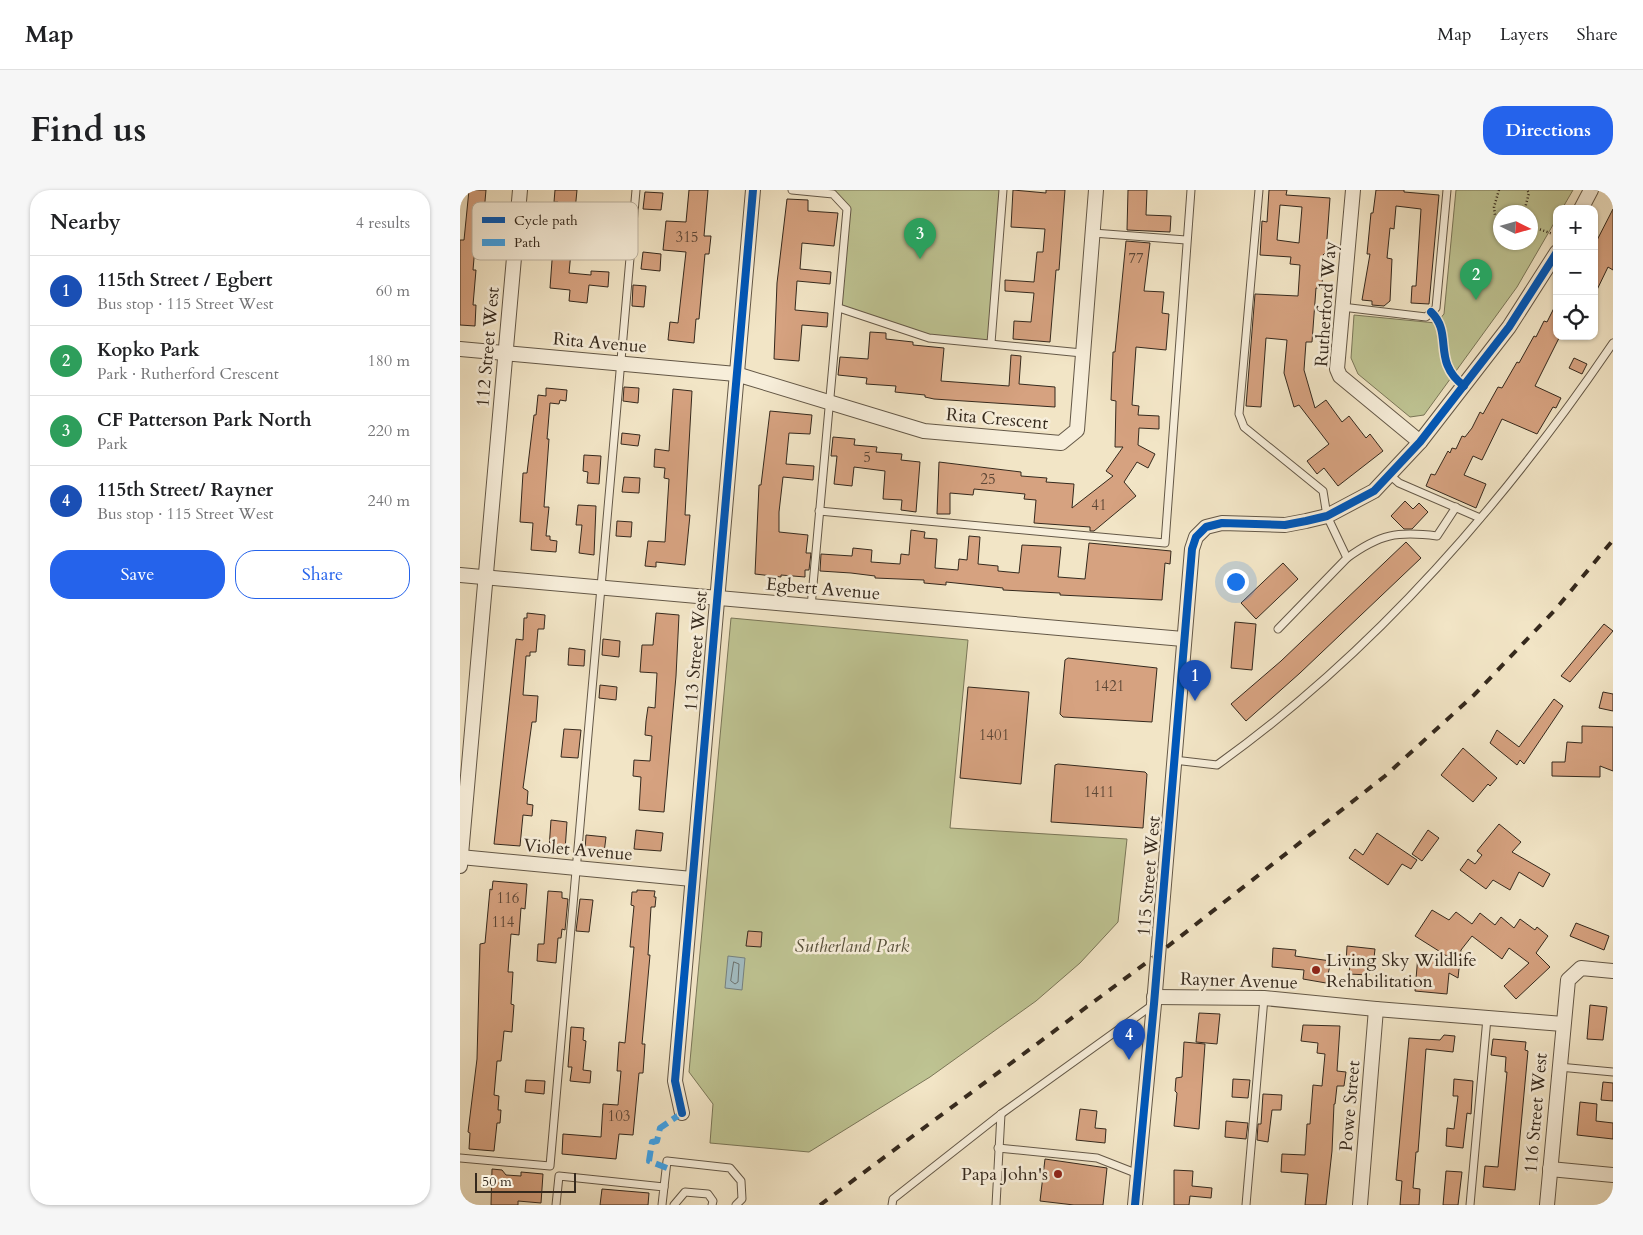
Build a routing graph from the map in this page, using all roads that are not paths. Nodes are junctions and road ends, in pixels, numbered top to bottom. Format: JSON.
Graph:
{"nodes":[{"id":1,"x":753,"y":190,"type":"edge"},
{"id":2,"x":792,"y":190,"type":"edge"},
{"id":3,"x":1003,"y":190,"type":"edge"},
{"id":4,"x":1096,"y":190,"type":"edge"},
{"id":5,"x":1191,"y":190,"type":"edge"},
{"id":6,"x":1259,"y":190,"type":"edge"},
{"id":7,"x":1353,"y":190,"type":"edge"},
{"id":8,"x":1447,"y":190,"type":"edge"},
{"id":9,"x":1591,"y":190,"type":"edge"},
{"id":10,"x":1583,"y":205,"type":"edge"},
{"id":11,"x":1093,"y":233,"type":"junction"},
{"id":12,"x":1186,"y":240,"type":"junction"},
{"id":13,"x":1553,"y":258,"type":"edge"},
{"id":14,"x":514,"y":260,"type":"edge"},
{"id":15,"x":630,"y":260,"type":"edge"},
{"id":16,"x":1342,"y":307,"type":"junction"},
{"id":17,"x":839,"y":308,"type":"junction"},
{"id":18,"x":1613,"y":342,"type":"edge"},
{"id":19,"x":991,"y":343,"type":"junction"},
{"id":20,"x":460,"y":349,"type":"edge"},
{"id":21,"x":1082,"y":353,"type":"junction"},
{"id":22,"x":506,"y":354,"type":"junction"},
{"id":23,"x":620,"y":364,"type":"junction"},
{"id":24,"x":736,"y":374,"type":"junction"},
{"id":25,"x":828,"y":402,"type":"junction"},
{"id":26,"x":1420,"y":442,"type":"junction"},
{"id":27,"x":1391,"y":476,"type":"junction"},
{"id":28,"x":1456,"y":507,"type":"junction"},
{"id":29,"x":819,"y":511,"type":"junction"},
{"id":30,"x":1327,"y":516,"type":"junction"},
{"id":31,"x":1480,"y":518,"type":"junction"},
{"id":32,"x":1347,"y":558,"type":"junction"},
{"id":33,"x":460,"y":575,"type":"edge"},
{"id":34,"x":484,"y":576,"type":"junction"},
{"id":35,"x":602,"y":587,"type":"junction"},
{"id":36,"x":716,"y":597,"type":"junction"},
{"id":37,"x":811,"y":607,"type":"junction"},
{"id":38,"x":1278,"y":629,"type":"dead end"},
{"id":39,"x":1184,"y":639,"type":"junction"},
{"id":40,"x":1174,"y":760,"type":"junction"},
{"id":41,"x":460,"y":860,"type":"edge"},
{"id":42,"x":576,"y":869,"type":"junction"},
{"id":43,"x":692,"y":878,"type":"junction"},
{"id":44,"x":1613,"y":971,"type":"edge"},
{"id":45,"x":1264,"y":998,"type":"junction"},
{"id":46,"x":1154,"y":1000,"type":"junction"},
{"id":47,"x":1376,"y":1010,"type":"junction"},
{"id":48,"x":1488,"y":1018,"type":"junction"},
{"id":49,"x":1563,"y":1024,"type":"junction"},
{"id":50,"x":1559,"y":1067,"type":"junction"},
{"id":51,"x":1613,"y":1072,"type":"edge"},
{"id":52,"x":682,"y":1113,"type":"dead end"},
{"id":53,"x":1001,"y":1114,"type":"junction"},
{"id":54,"x":998,"y":1148,"type":"junction"},
{"id":55,"x":460,"y":1158,"type":"edge"},
{"id":56,"x":1550,"y":1169,"type":"junction"},
{"id":57,"x":1138,"y":1174,"type":"junction"},
{"id":58,"x":1613,"y":1175,"type":"edge"},
{"id":59,"x":664,"y":1187,"type":"junction"},
{"id":60,"x":556,"y":1205,"type":"edge"},
{"id":61,"x":662,"y":1205,"type":"edge"},
{"id":62,"x":674,"y":1205,"type":"edge"},
{"id":63,"x":712,"y":1205,"type":"edge"},
{"id":64,"x":736,"y":1205,"type":"edge"},
{"id":65,"x":892,"y":1205,"type":"edge"},
{"id":66,"x":996,"y":1205,"type":"edge"},
{"id":67,"x":1135,"y":1205,"type":"edge"},
{"id":68,"x":1246,"y":1205,"type":"edge"},
{"id":69,"x":1360,"y":1205,"type":"edge"},
{"id":70,"x":1470,"y":1205,"type":"edge"},
{"id":71,"x":1547,"y":1205,"type":"edge"}],
"edges":[{"from":1,"to":24,"type":"street","name":"113 Street West"},
{"from":2,"to":17,"type":"lane"},
{"from":3,"to":19,"type":"lane"},
{"from":4,"to":11,"type":"street","name":"Rita Crescent"},
{"from":5,"to":12,"type":"lane"},
{"from":6,"to":30,"type":"lane"},
{"from":7,"to":16,"type":"street","name":"Rutherford Way"},
{"from":8,"to":16,"type":"lane"},
{"from":9,"to":10,"type":"street"},
{"from":11,"to":12,"type":"lane"},
{"from":11,"to":21,"type":"street","name":"Rita Crescent"},
{"from":12,"to":29,"type":"lane"},
{"from":13,"to":26,"type":"street"},
{"from":14,"to":22,"type":"street","name":"112 Street West"},
{"from":15,"to":23,"type":"lane"},
{"from":16,"to":26,"type":"street","name":"Rutherford Way"},
{"from":17,"to":19,"type":"lane"},
{"from":17,"to":25,"type":"lane"},
{"from":18,"to":31,"type":"lane"},
{"from":19,"to":21,"type":"lane"},
{"from":20,"to":22,"type":"street","name":"Rita Avenue"},
{"from":21,"to":25,"type":"street","name":"Rita Crescent"},
{"from":22,"to":23,"type":"street","name":"Rita Avenue"},
{"from":22,"to":34,"type":"street","name":"112 Street West"},
{"from":23,"to":24,"type":"street","name":"Rita Avenue"},
{"from":23,"to":35,"type":"lane"},
{"from":24,"to":25,"type":"street","name":"Rita Crescent"},
{"from":24,"to":36,"type":"street","name":"113 Street West"},
{"from":25,"to":29,"type":"lane"},
{"from":26,"to":27,"type":"street"},
{"from":27,"to":28,"type":"lane"},
{"from":27,"to":30,"type":"street"},
{"from":28,"to":31,"type":"lane"},
{"from":28,"to":32,"type":"lane"},
{"from":29,"to":37,"type":"lane"},
{"from":30,"to":32,"type":"lane"},
{"from":30,"to":39,"type":"street","name":"115 Street West"},
{"from":31,"to":40,"type":"lane"},
{"from":32,"to":38,"type":"lane"},
{"from":33,"to":34,"type":"street","name":"Egbert Avenue"},
{"from":34,"to":35,"type":"street","name":"Egbert Avenue"},
{"from":34,"to":41,"type":"street","name":"112 Street West"},
{"from":35,"to":36,"type":"street","name":"Egbert Avenue"},
{"from":35,"to":42,"type":"lane"},
{"from":36,"to":37,"type":"street","name":"Egbert Avenue"},
{"from":36,"to":43,"type":"street","name":"113 Street West"},
{"from":37,"to":39,"type":"street","name":"Egbert Avenue"},
{"from":39,"to":40,"type":"street","name":"115 Street West"},
{"from":40,"to":46,"type":"street","name":"115 Street West"},
{"from":41,"to":42,"type":"street","name":"Violet Avenue"},
{"from":42,"to":43,"type":"street","name":"Violet Avenue"},
{"from":42,"to":55,"type":"lane"},
{"from":43,"to":52,"type":"street","name":"113 Street West"},
{"from":44,"to":49,"type":"street","name":"116 Street West"},
{"from":45,"to":46,"type":"street","name":"Rayner Avenue"},
{"from":45,"to":47,"type":"street","name":"Rayner Avenue"},
{"from":45,"to":68,"type":"lane"},
{"from":46,"to":53,"type":"lane"},
{"from":46,"to":57,"type":"street","name":"115 Street West"},
{"from":47,"to":48,"type":"street","name":"Rayner Avenue"},
{"from":47,"to":69,"type":"street","name":"Powe Street"},
{"from":48,"to":49,"type":"street","name":"Rayner Avenue"},
{"from":48,"to":70,"type":"lane"},
{"from":49,"to":50,"type":"street","name":"116 Street West"},
{"from":50,"to":51,"type":"lane"},
{"from":50,"to":56,"type":"street","name":"116 Street West"},
{"from":53,"to":54,"type":"lane"},
{"from":53,"to":65,"type":"lane"},
{"from":54,"to":57,"type":"lane"},
{"from":54,"to":66,"type":"lane"},
{"from":56,"to":58,"type":"street"},
{"from":56,"to":71,"type":"street","name":"116 Street West"},
{"from":57,"to":67,"type":"street","name":"115 Street West"},
{"from":59,"to":60,"type":"lane"},
{"from":59,"to":61,"type":"lane"},
{"from":59,"to":64,"type":"lane"},
{"from":62,"to":63,"type":"lane"}]}
